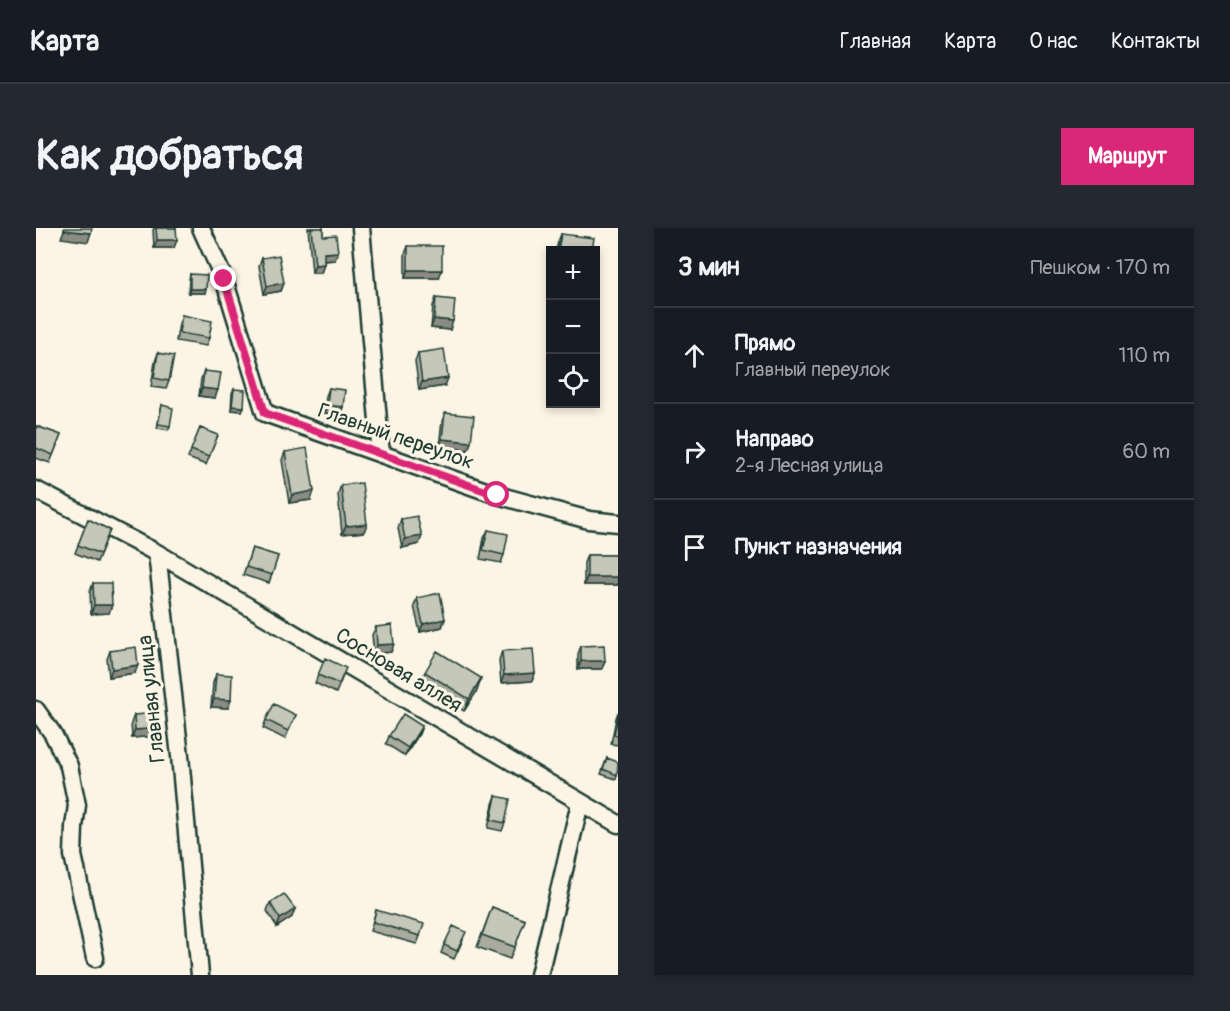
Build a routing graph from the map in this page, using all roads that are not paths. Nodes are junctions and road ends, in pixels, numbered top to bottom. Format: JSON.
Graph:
{"nodes":[{"id":1,"x":201,"y":228,"type":"edge"},
{"id":2,"x":361,"y":228,"type":"edge"},
{"id":3,"x":381,"y":454,"type":"junction"},
{"id":4,"x":36,"y":490,"type":"edge"},
{"id":5,"x":618,"y":523,"type":"edge"},
{"id":6,"x":157,"y":553,"type":"junction"},
{"id":7,"x":36,"y":710,"type":"edge"},
{"id":8,"x":580,"y":803,"type":"junction"},
{"id":9,"x":618,"y":824,"type":"edge"},
{"id":10,"x":95,"y":958,"type":"dead end"},
{"id":11,"x":200,"y":975,"type":"edge"},
{"id":12,"x":538,"y":975,"type":"edge"}],
"edges":[{"from":1,"to":3,"type":"street","name":"Главный переулок"},
{"from":2,"to":3,"type":"street"},
{"from":3,"to":5,"type":"street","name":"Главный переулок"},
{"from":4,"to":6,"type":"street"},
{"from":6,"to":8,"type":"street","name":"Сосновая аллея"},
{"from":6,"to":11,"type":"street","name":"Главная улица"},
{"from":7,"to":10,"type":"street"},
{"from":8,"to":9,"type":"street","name":"Сосновая аллея"},
{"from":8,"to":12,"type":"street"}]}
